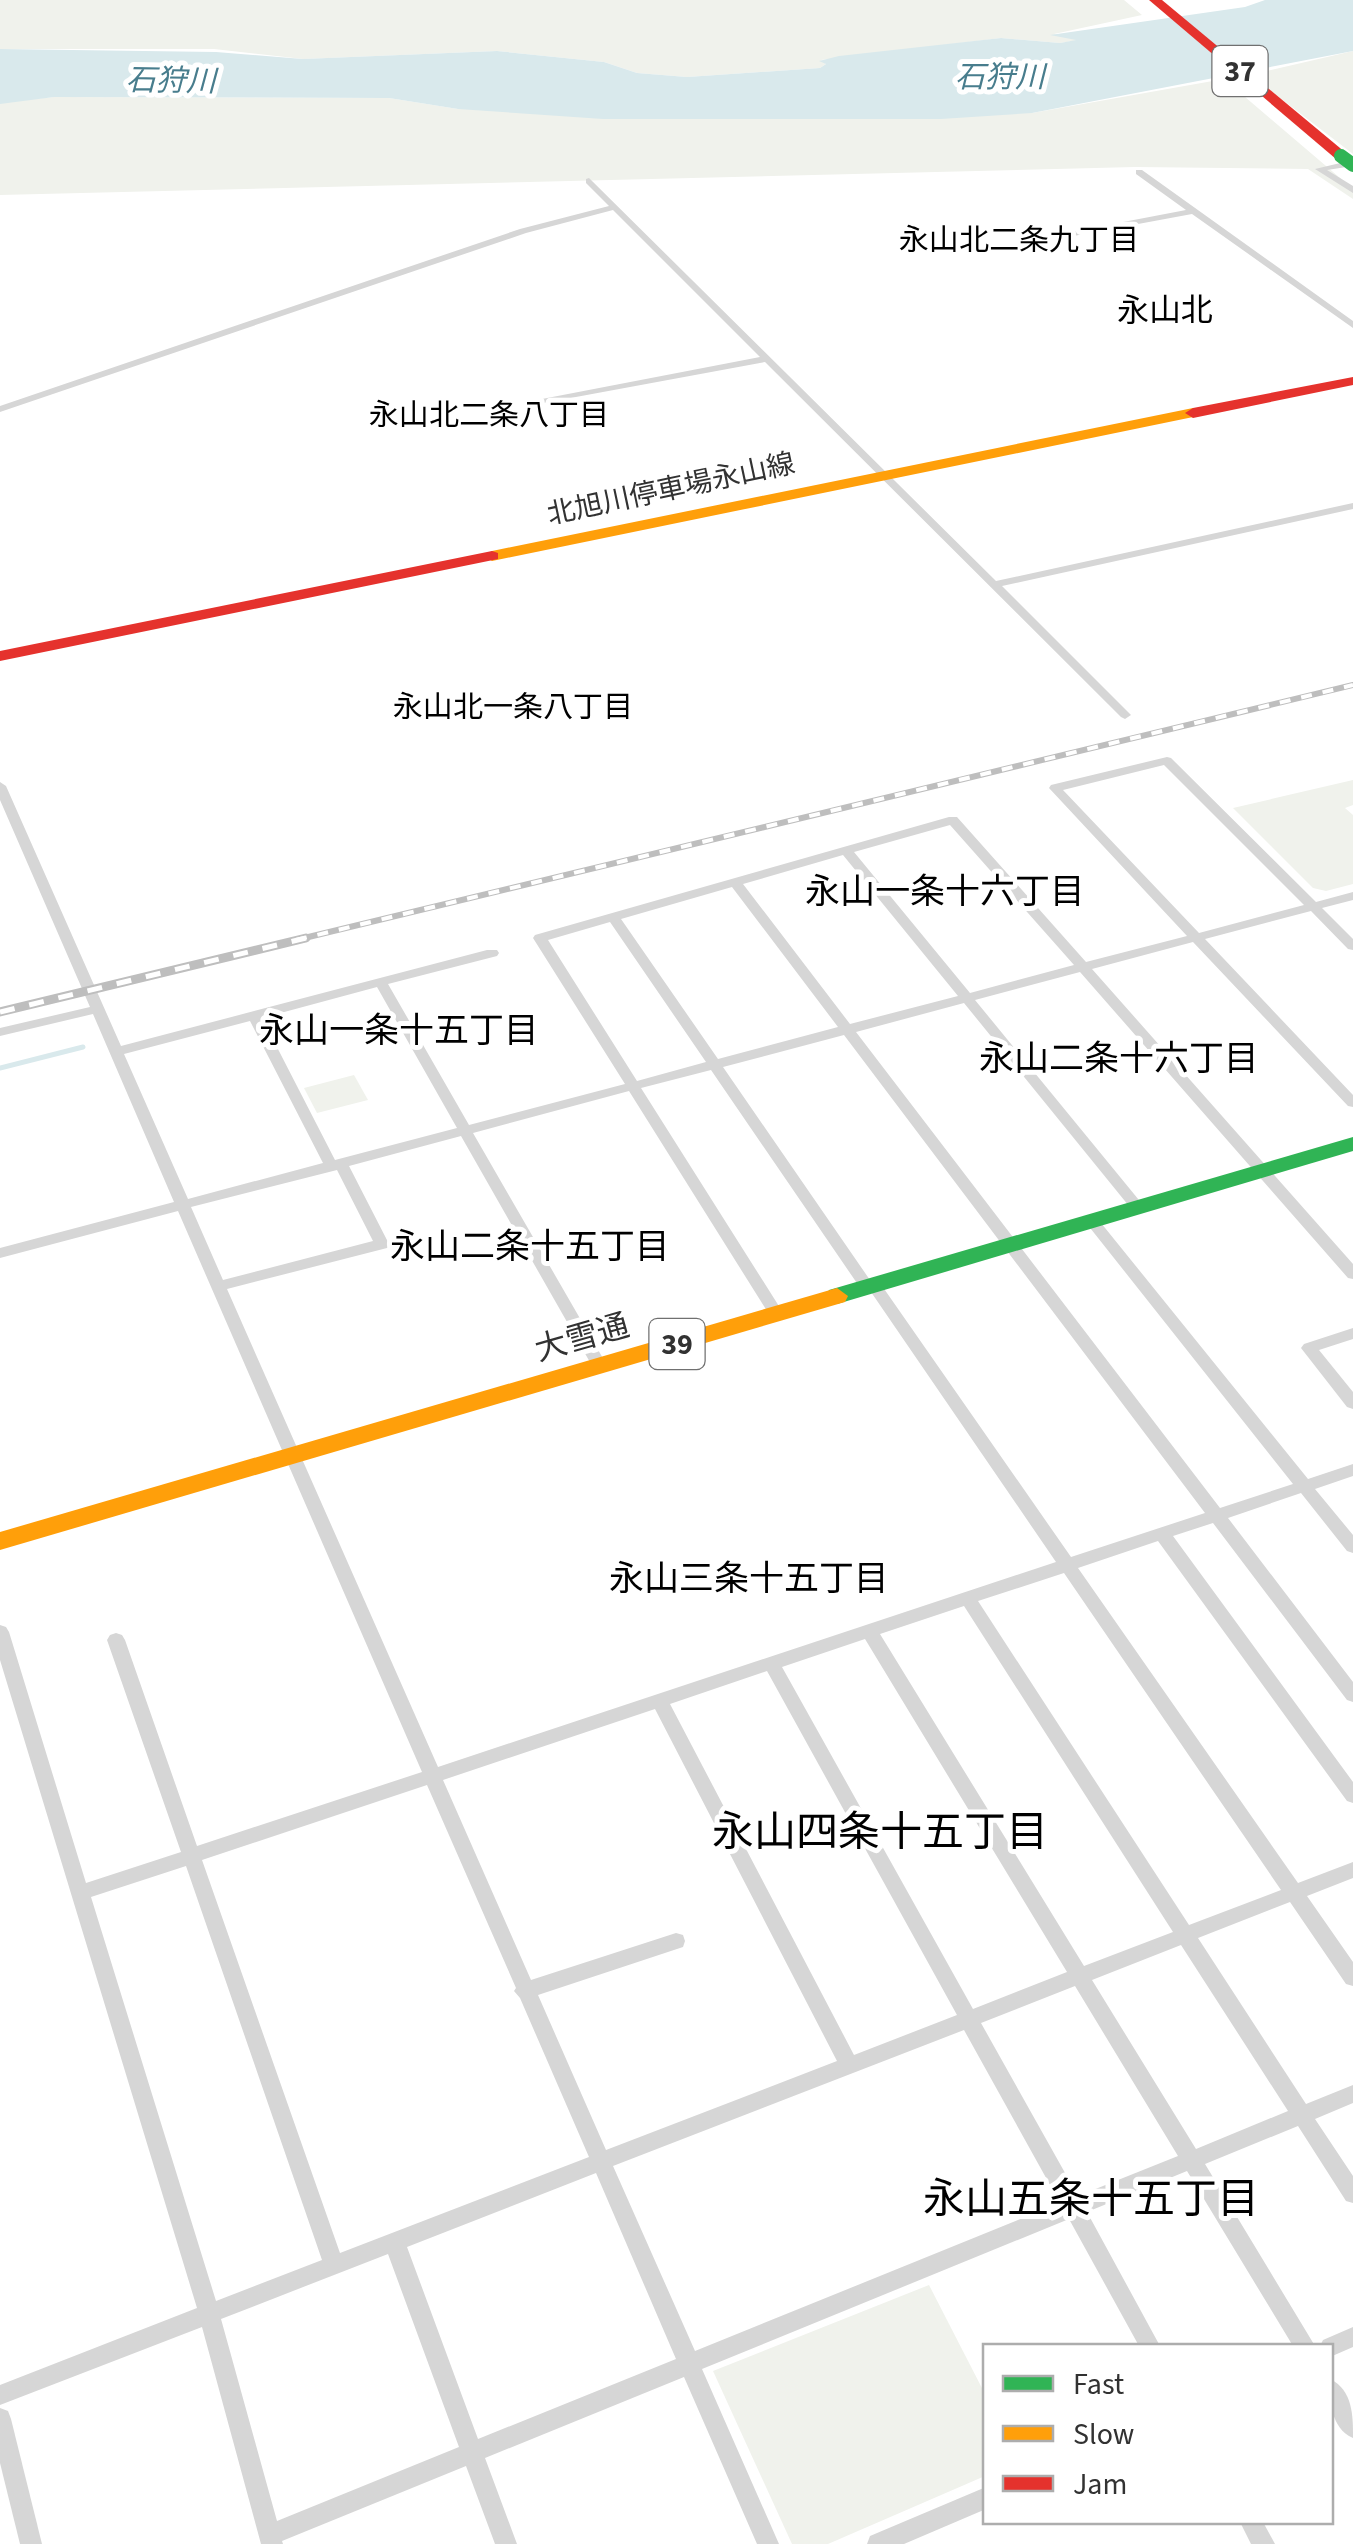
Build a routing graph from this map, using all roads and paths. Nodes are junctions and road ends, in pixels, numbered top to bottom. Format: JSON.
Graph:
{"nodes":[{"id":1,"x":1155,"y":0,"type":"edge"},
{"id":2,"x":1343,"y":156,"type":"edge"},
{"id":3,"x":1139,"y":172,"type":"dead end"},
{"id":4,"x":590,"y":181,"type":"dead end"},
{"id":5,"x":1353,"y":190,"type":"edge"},
{"id":6,"x":614,"y":208,"type":"junction"},
{"id":7,"x":1194,"y":212,"type":"junction"},
{"id":8,"x":1070,"y":234,"type":"dead end"},
{"id":9,"x":1353,"y":326,"type":"edge"},
{"id":10,"x":766,"y":359,"type":"junction"},
{"id":11,"x":1353,"y":371,"type":"edge"},
{"id":12,"x":1353,"y":380,"type":"edge"},
{"id":13,"x":542,"y":402,"type":"dead end"},
{"id":14,"x":0,"y":409,"type":"edge"},
{"id":15,"x":880,"y":472,"type":"junction"},
{"id":16,"x":1353,"y":506,"type":"edge"},
{"id":17,"x":992,"y":585,"type":"junction"},
{"id":18,"x":0,"y":646,"type":"edge"},
{"id":19,"x":0,"y":656,"type":"edge"},
{"id":20,"x":1125,"y":715,"type":"dead end"},
{"id":21,"x":0,"y":786,"type":"edge"},
{"id":22,"x":845,"y":850,"type":"junction"},
{"id":23,"x":735,"y":882,"type":"junction"},
{"id":24,"x":1353,"y":896,"type":"edge"},
{"id":25,"x":1314,"y":906,"type":"junction"},
{"id":26,"x":614,"y":918,"type":"junction"},
{"id":27,"x":1199,"y":936,"type":"junction"},
{"id":28,"x":1353,"y":946,"type":"edge"},
{"id":29,"x":492,"y":952,"type":"dead end"},
{"id":30,"x":1083,"y":967,"type":"junction"},
{"id":31,"x":382,"y":984,"type":"junction"},
{"id":32,"x":964,"y":998,"type":"junction"},
{"id":33,"x":98,"y":1009,"type":"junction"},
{"id":34,"x":255,"y":1017,"type":"junction"},
{"id":35,"x":845,"y":1030,"type":"junction"},
{"id":36,"x":0,"y":1032,"type":"edge"},
{"id":37,"x":115,"y":1052,"type":"junction"},
{"id":38,"x":713,"y":1064,"type":"junction"},
{"id":39,"x":634,"y":1086,"type":"junction"},
{"id":40,"x":1353,"y":1103,"type":"edge"},
{"id":41,"x":464,"y":1131,"type":"junction"},
{"id":42,"x":1353,"y":1144,"type":"edge"},
{"id":43,"x":336,"y":1165,"type":"junction"},
{"id":44,"x":1262,"y":1172,"type":"junction"},
{"id":45,"x":183,"y":1207,"type":"junction"},
{"id":46,"x":1138,"y":1208,"type":"junction"},
{"id":47,"x":1092,"y":1221,"type":"junction"},
{"id":48,"x":1010,"y":1246,"type":"junction"},
{"id":49,"x":0,"y":1253,"type":"edge"},
{"id":50,"x":1353,"y":1274,"type":"edge"},
{"id":51,"x":219,"y":1286,"type":"junction"},
{"id":52,"x":871,"y":1288,"type":"junction"},
{"id":53,"x":777,"y":1315,"type":"junction"},
{"id":54,"x":1353,"y":1333,"type":"edge"},
{"id":55,"x":600,"y":1367,"type":"junction"},
{"id":56,"x":1353,"y":1403,"type":"edge"},
{"id":57,"x":290,"y":1455,"type":"junction"},
{"id":58,"x":1353,"y":1470,"type":"edge"},
{"id":59,"x":1304,"y":1486,"type":"junction"},
{"id":60,"x":1218,"y":1517,"type":"junction"},
{"id":61,"x":1163,"y":1535,"type":"junction"},
{"id":62,"x":0,"y":1541,"type":"edge"},
{"id":63,"x":1353,"y":1548,"type":"edge"},
{"id":64,"x":1066,"y":1565,"type":"junction"},
{"id":65,"x":968,"y":1599,"type":"junction"},
{"id":66,"x":0,"y":1632,"type":"edge"},
{"id":67,"x":870,"y":1632,"type":"junction"},
{"id":68,"x":116,"y":1640,"type":"dead end"},
{"id":69,"x":771,"y":1662,"type":"junction"},
{"id":70,"x":1353,"y":1695,"type":"edge"},
{"id":71,"x":660,"y":1702,"type":"junction"},
{"id":72,"x":430,"y":1776,"type":"junction"},
{"id":73,"x":1353,"y":1796,"type":"edge"},
{"id":74,"x":191,"y":1858,"type":"junction"},
{"id":75,"x":1353,"y":1870,"type":"edge"},
{"id":76,"x":83,"y":1892,"type":"junction"},
{"id":77,"x":1294,"y":1892,"type":"junction"},
{"id":78,"x":1187,"y":1936,"type":"junction"},
{"id":79,"x":676,"y":1940,"type":"dead end"},
{"id":80,"x":1078,"y":1977,"type":"junction"},
{"id":81,"x":1353,"y":1978,"type":"edge"},
{"id":82,"x":524,"y":1991,"type":"junction"},
{"id":83,"x":966,"y":2018,"type":"junction"},
{"id":84,"x":848,"y":2063,"type":"junction"},
{"id":85,"x":1353,"y":2094,"type":"edge"},
{"id":86,"x":1302,"y":2114,"type":"junction"},
{"id":87,"x":1191,"y":2157,"type":"junction"},
{"id":88,"x":600,"y":2159,"type":"junction"},
{"id":89,"x":1353,"y":2194,"type":"edge"},
{"id":90,"x":1071,"y":2208,"type":"junction"},
{"id":91,"x":394,"y":2240,"type":"junction"},
{"id":92,"x":334,"y":2264,"type":"junction"},
{"id":93,"x":209,"y":2314,"type":"junction"},
{"id":94,"x":1149,"y":2344,"type":"edge"},
{"id":95,"x":1304,"y":2344,"type":"edge"},
{"id":96,"x":688,"y":2364,"type":"junction"},
{"id":97,"x":1333,"y":2394,"type":"edge"},
{"id":98,"x":0,"y":2395,"type":"edge"},
{"id":99,"x":0,"y":2419,"type":"edge"},
{"id":100,"x":1353,"y":2427,"type":"edge"},
{"id":101,"x":473,"y":2454,"type":"junction"},
{"id":102,"x":983,"y":2499,"type":"edge"},
{"id":103,"x":270,"y":2540,"type":"edge"},
{"id":104,"x":31,"y":2544,"type":"edge"},
{"id":105,"x":506,"y":2544,"type":"edge"},
{"id":106,"x":768,"y":2544,"type":"edge"},
{"id":107,"x":878,"y":2544,"type":"edge"}],
"edges":[{"from":1,"to":2,"type":"main road","number":"37"},
{"from":2,"to":5,"type":"street"},
{"from":3,"to":7,"type":"street"},
{"from":4,"to":6,"type":"street"},
{"from":6,"to":10,"type":"street"},
{"from":6,"to":14,"type":"street"},
{"from":7,"to":8,"type":"street"},
{"from":7,"to":9,"type":"street"},
{"from":10,"to":13,"type":"street"},
{"from":10,"to":15,"type":"street"},
{"from":11,"to":15,"type":"main road","name":"北旭川停車場永山線"},
{"from":12,"to":15,"type":"main road","name":"北旭川停車場永山線"},
{"from":15,"to":17,"type":"street"},
{"from":15,"to":18,"type":"main road","name":"北旭川停車場永山線"},
{"from":15,"to":19,"type":"main road","name":"北旭川停車場永山線"},
{"from":16,"to":17,"type":"street"},
{"from":17,"to":20,"type":"street"},
{"from":21,"to":33,"type":"street"},
{"from":22,"to":23,"type":"street"},
{"from":22,"to":30,"type":"street"},
{"from":22,"to":32,"type":"street"},
{"from":23,"to":26,"type":"street"},
{"from":23,"to":35,"type":"street"},
{"from":24,"to":25,"type":"street"},
{"from":25,"to":27,"type":"street"},
{"from":25,"to":27,"type":"street"},
{"from":25,"to":28,"type":"street"},
{"from":26,"to":38,"type":"street"},
{"from":26,"to":39,"type":"street"},
{"from":27,"to":30,"type":"street"},
{"from":27,"to":40,"type":"street"},
{"from":29,"to":31,"type":"street"},
{"from":30,"to":32,"type":"street"},
{"from":30,"to":44,"type":"street"},
{"from":31,"to":34,"type":"street"},
{"from":31,"to":41,"type":"street"},
{"from":32,"to":35,"type":"street"},
{"from":32,"to":46,"type":"street"},
{"from":33,"to":36,"type":"street"},
{"from":33,"to":37,"type":"street"},
{"from":34,"to":37,"type":"street"},
{"from":34,"to":43,"type":"street"},
{"from":35,"to":38,"type":"street"},
{"from":35,"to":48,"type":"street"},
{"from":37,"to":45,"type":"street"},
{"from":38,"to":39,"type":"street"},
{"from":38,"to":52,"type":"street"},
{"from":39,"to":41,"type":"street"},
{"from":39,"to":53,"type":"street"},
{"from":41,"to":43,"type":"street"},
{"from":41,"to":55,"type":"street"},
{"from":42,"to":44,"type":"main road","name":"大雪通","number":"39"},
{"from":43,"to":45,"type":"street"},
{"from":43,"to":51,"type":"street"},
{"from":44,"to":46,"type":"main road","name":"大雪通","number":"39"},
{"from":44,"to":50,"type":"street"},
{"from":45,"to":49,"type":"street"},
{"from":45,"to":51,"type":"street"},
{"from":46,"to":47,"type":"main road","name":"大雪通","number":"39"},
{"from":47,"to":48,"type":"main road","name":"大雪通","number":"39"},
{"from":47,"to":59,"type":"street"},
{"from":48,"to":52,"type":"main road","name":"大雪通","number":"39"},
{"from":48,"to":60,"type":"street"},
{"from":51,"to":57,"type":"street"},
{"from":52,"to":53,"type":"main road","name":"大雪通","number":"39"},
{"from":52,"to":64,"type":"street"},
{"from":53,"to":55,"type":"main road","name":"大雪通","number":"39"},
{"from":54,"to":56,"type":"street"},
{"from":55,"to":57,"type":"main road","name":"大雪通","number":"39"},
{"from":57,"to":62,"type":"main road","name":"大雪通","number":"39"},
{"from":57,"to":72,"type":"street"},
{"from":58,"to":59,"type":"street"},
{"from":59,"to":60,"type":"street"},
{"from":59,"to":63,"type":"street"},
{"from":60,"to":61,"type":"street"},
{"from":60,"to":70,"type":"street"},
{"from":61,"to":64,"type":"street"},
{"from":61,"to":73,"type":"street"},
{"from":64,"to":65,"type":"street"},
{"from":64,"to":77,"type":"street"},
{"from":65,"to":67,"type":"street"},
{"from":65,"to":78,"type":"street"},
{"from":66,"to":76,"type":"street"},
{"from":67,"to":69,"type":"street"},
{"from":67,"to":80,"type":"street"},
{"from":68,"to":74,"type":"street"},
{"from":69,"to":71,"type":"street"},
{"from":69,"to":83,"type":"street"},
{"from":71,"to":72,"type":"street"},
{"from":71,"to":84,"type":"street"},
{"from":72,"to":74,"type":"street"},
{"from":72,"to":82,"type":"street"},
{"from":74,"to":76,"type":"street"},
{"from":74,"to":92,"type":"street"},
{"from":75,"to":77,"type":"street"},
{"from":76,"to":93,"type":"street"},
{"from":77,"to":78,"type":"street"},
{"from":77,"to":81,"type":"street"},
{"from":78,"to":80,"type":"street"},
{"from":78,"to":86,"type":"street"},
{"from":79,"to":82,"type":"street"},
{"from":80,"to":83,"type":"street"},
{"from":80,"to":87,"type":"street"},
{"from":82,"to":88,"type":"street"},
{"from":83,"to":84,"type":"street"},
{"from":83,"to":90,"type":"street"},
{"from":84,"to":88,"type":"street"},
{"from":85,"to":86,"type":"street"},
{"from":86,"to":87,"type":"street"},
{"from":86,"to":89,"type":"street"},
{"from":87,"to":90,"type":"street"},
{"from":87,"to":95,"type":"street"},
{"from":88,"to":91,"type":"street"},
{"from":88,"to":96,"type":"street"},
{"from":90,"to":94,"type":"street"},
{"from":90,"to":96,"type":"street"},
{"from":91,"to":92,"type":"street"},
{"from":91,"to":101,"type":"street"},
{"from":92,"to":93,"type":"street"},
{"from":93,"to":98,"type":"street"},
{"from":93,"to":103,"type":"street"},
{"from":96,"to":101,"type":"street"},
{"from":96,"to":106,"type":"street"},
{"from":97,"to":100,"type":"street"},
{"from":99,"to":104,"type":"street"},
{"from":101,"to":103,"type":"street"},
{"from":101,"to":105,"type":"street"},
{"from":102,"to":107,"type":"street"}]}
